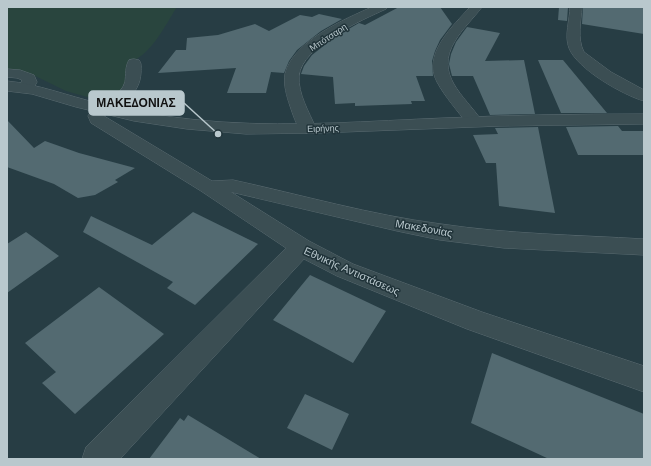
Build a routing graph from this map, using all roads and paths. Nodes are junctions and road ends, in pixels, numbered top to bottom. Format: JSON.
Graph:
{"nodes":[{"id":1,"x":382,"y":7,"type":"edge"},
{"id":2,"x":476,"y":7,"type":"edge"},
{"id":3,"x":576,"y":7,"type":"edge"},
{"id":4,"x":134,"y":63,"type":"dead end"},
{"id":5,"x":7,"y":73,"type":"edge"},
{"id":6,"x":7,"y":86,"type":"edge"},
{"id":7,"x":27,"y":88,"type":"junction"},
{"id":8,"x":644,"y":96,"type":"edge"},
{"id":9,"x":103,"y":109,"type":"junction"},
{"id":10,"x":644,"y":119,"type":"edge"},
{"id":11,"x":474,"y":121,"type":"junction"},
{"id":12,"x":307,"y":128,"type":"junction"},
{"id":13,"x":208,"y":187,"type":"junction"},
{"id":14,"x":301,"y":247,"type":"junction"},
{"id":15,"x":644,"y":247,"type":"edge"},
{"id":16,"x":644,"y":379,"type":"edge"},
{"id":17,"x":98,"y":459,"type":"edge"}],
"edges":[{"from":1,"to":12,"type":"street","name":"Μπότσαρη"},
{"from":2,"to":11,"type":"street"},
{"from":3,"to":8,"type":"street"},
{"from":4,"to":9,"type":"street"},
{"from":5,"to":7,"type":"street"},
{"from":6,"to":7,"type":"street","name":"Ειρήνης"},
{"from":7,"to":9,"type":"street","name":"Ειρήνης"},
{"from":9,"to":12,"type":"street","name":"Ειρήνης"},
{"from":9,"to":13,"type":"street","name":"Εθνικής Αντιστάσεως"},
{"from":10,"to":11,"type":"street","name":"Ειρήνης"},
{"from":11,"to":12,"type":"street","name":"Ειρήνης"},
{"from":13,"to":14,"type":"street","name":"Εθνικής Αντιστάσεως"},
{"from":13,"to":15,"type":"street","name":"Μακεδονίας"},
{"from":14,"to":16,"type":"street","name":"Εθνικής Αντιστάσεως"},
{"from":14,"to":17,"type":"street"}]}
